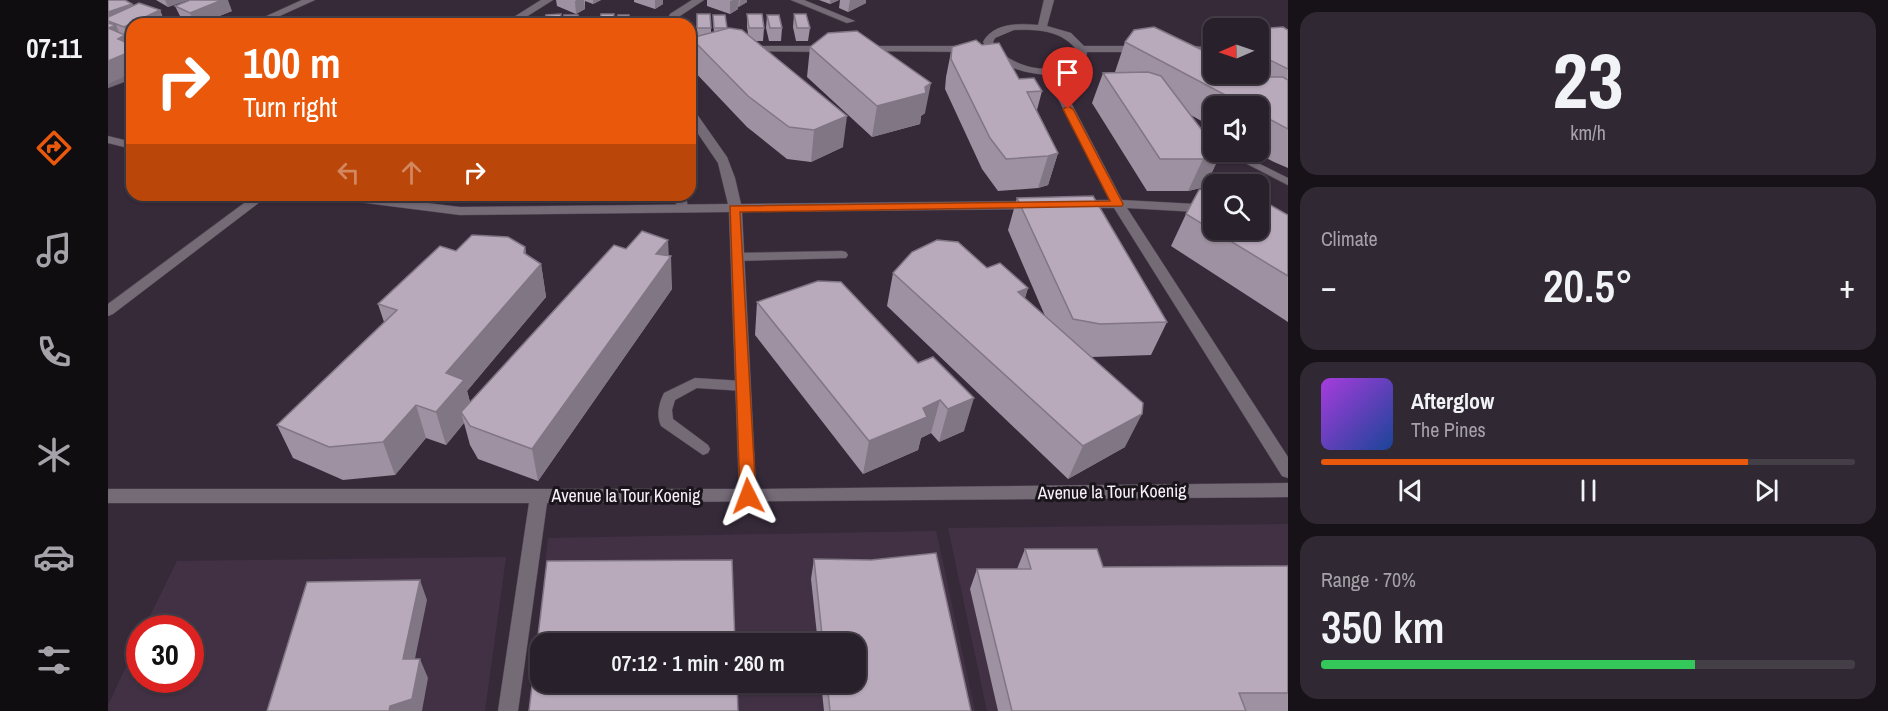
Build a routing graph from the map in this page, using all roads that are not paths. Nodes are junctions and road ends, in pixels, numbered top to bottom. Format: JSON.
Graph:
{"nodes":[{"id":1,"x":310,"y":0,"type":"edge"},
{"id":2,"x":548,"y":0,"type":"edge"},
{"id":3,"x":699,"y":0,"type":"edge"},
{"id":4,"x":796,"y":0,"type":"edge"},
{"id":5,"x":1049,"y":0,"type":"edge"},
{"id":6,"x":268,"y":18,"type":"edge"},
{"id":7,"x":518,"y":18,"type":"edge"},
{"id":8,"x":672,"y":18,"type":"edge"},
{"id":9,"x":850,"y":21,"type":"dead end"},
{"id":10,"x":1042,"y":28,"type":"junction"},
{"id":11,"x":738,"y":48,"type":"edge"},
{"id":12,"x":834,"y":49,"type":"edge"},
{"id":13,"x":858,"y":49,"type":"edge"},
{"id":14,"x":1082,"y":49,"type":"junction"},
{"id":15,"x":1154,"y":49,"type":"edge"},
{"id":16,"x":1178,"y":49,"type":"edge"},
{"id":17,"x":990,"y":50,"type":"junction"},
{"id":18,"x":1203,"y":50,"type":"edge"},
{"id":19,"x":1049,"y":71,"type":"junction"},
{"id":20,"x":126,"y":78,"type":"edge"},
{"id":21,"x":108,"y":85,"type":"edge"},
{"id":22,"x":696,"y":128,"type":"edge"},
{"id":23,"x":108,"y":139,"type":"edge"},
{"id":24,"x":126,"y":144,"type":"edge"},
{"id":25,"x":1249,"y":162,"type":"edge"},
{"id":26,"x":1288,"y":182,"type":"edge"},
{"id":27,"x":255,"y":201,"type":"edge"},
{"id":28,"x":381,"y":201,"type":"edge"},
{"id":29,"x":681,"y":201,"type":"edge"},
{"id":30,"x":1118,"y":204,"type":"junction"},
{"id":31,"x":735,"y":208,"type":"junction"},
{"id":32,"x":1203,"y":208,"type":"edge"},
{"id":33,"x":682,"y":209,"type":"junction"},
{"id":34,"x":842,"y":255,"type":"dead end"},
{"id":35,"x":737,"y":257,"type":"junction"},
{"id":36,"x":108,"y":311,"type":"edge"},
{"id":37,"x":743,"y":386,"type":"junction"},
{"id":38,"x":703,"y":449,"type":"dead end"},
{"id":39,"x":1288,"y":471,"type":"edge"},
{"id":40,"x":1288,"y":490,"type":"edge"},
{"id":41,"x":538,"y":495,"type":"junction"},
{"id":42,"x":108,"y":496,"type":"edge"},
{"id":43,"x":748,"y":496,"type":"junction"},
{"id":44,"x":508,"y":711,"type":"edge"}],
"edges":[{"from":1,"to":6,"type":"street"},
{"from":2,"to":7,"type":"street"},
{"from":3,"to":8,"type":"street"},
{"from":4,"to":9,"type":"street"},
{"from":5,"to":10,"type":"street"},
{"from":10,"to":14,"type":"street"},
{"from":10,"to":17,"type":"street"},
{"from":11,"to":12,"type":"street"},
{"from":13,"to":17,"type":"street"},
{"from":14,"to":15,"type":"street"},
{"from":14,"to":19,"type":"street"},
{"from":16,"to":18,"type":"street"},
{"from":17,"to":19,"type":"street"},
{"from":19,"to":30,"type":"street"},
{"from":20,"to":21,"type":"street"},
{"from":22,"to":31,"type":"street"},
{"from":23,"to":24,"type":"street"},
{"from":25,"to":26,"type":"lane"},
{"from":27,"to":36,"type":"street"},
{"from":28,"to":33,"type":"street"},
{"from":29,"to":33,"type":"lane"},
{"from":30,"to":31,"type":"street"},
{"from":30,"to":32,"type":"street"},
{"from":30,"to":39,"type":"street"},
{"from":31,"to":33,"type":"street"},
{"from":31,"to":35,"type":"street"},
{"from":34,"to":35,"type":"lane"},
{"from":35,"to":37,"type":"street"},
{"from":37,"to":38,"type":"lane"},
{"from":37,"to":43,"type":"street"},
{"from":40,"to":43,"type":"street","name":"Avenue la Tour Koenig"},
{"from":41,"to":42,"type":"street","name":"Avenue la Tour Koenig"},
{"from":41,"to":43,"type":"street","name":"Avenue la Tour Koenig"},
{"from":41,"to":44,"type":"street"}]}
